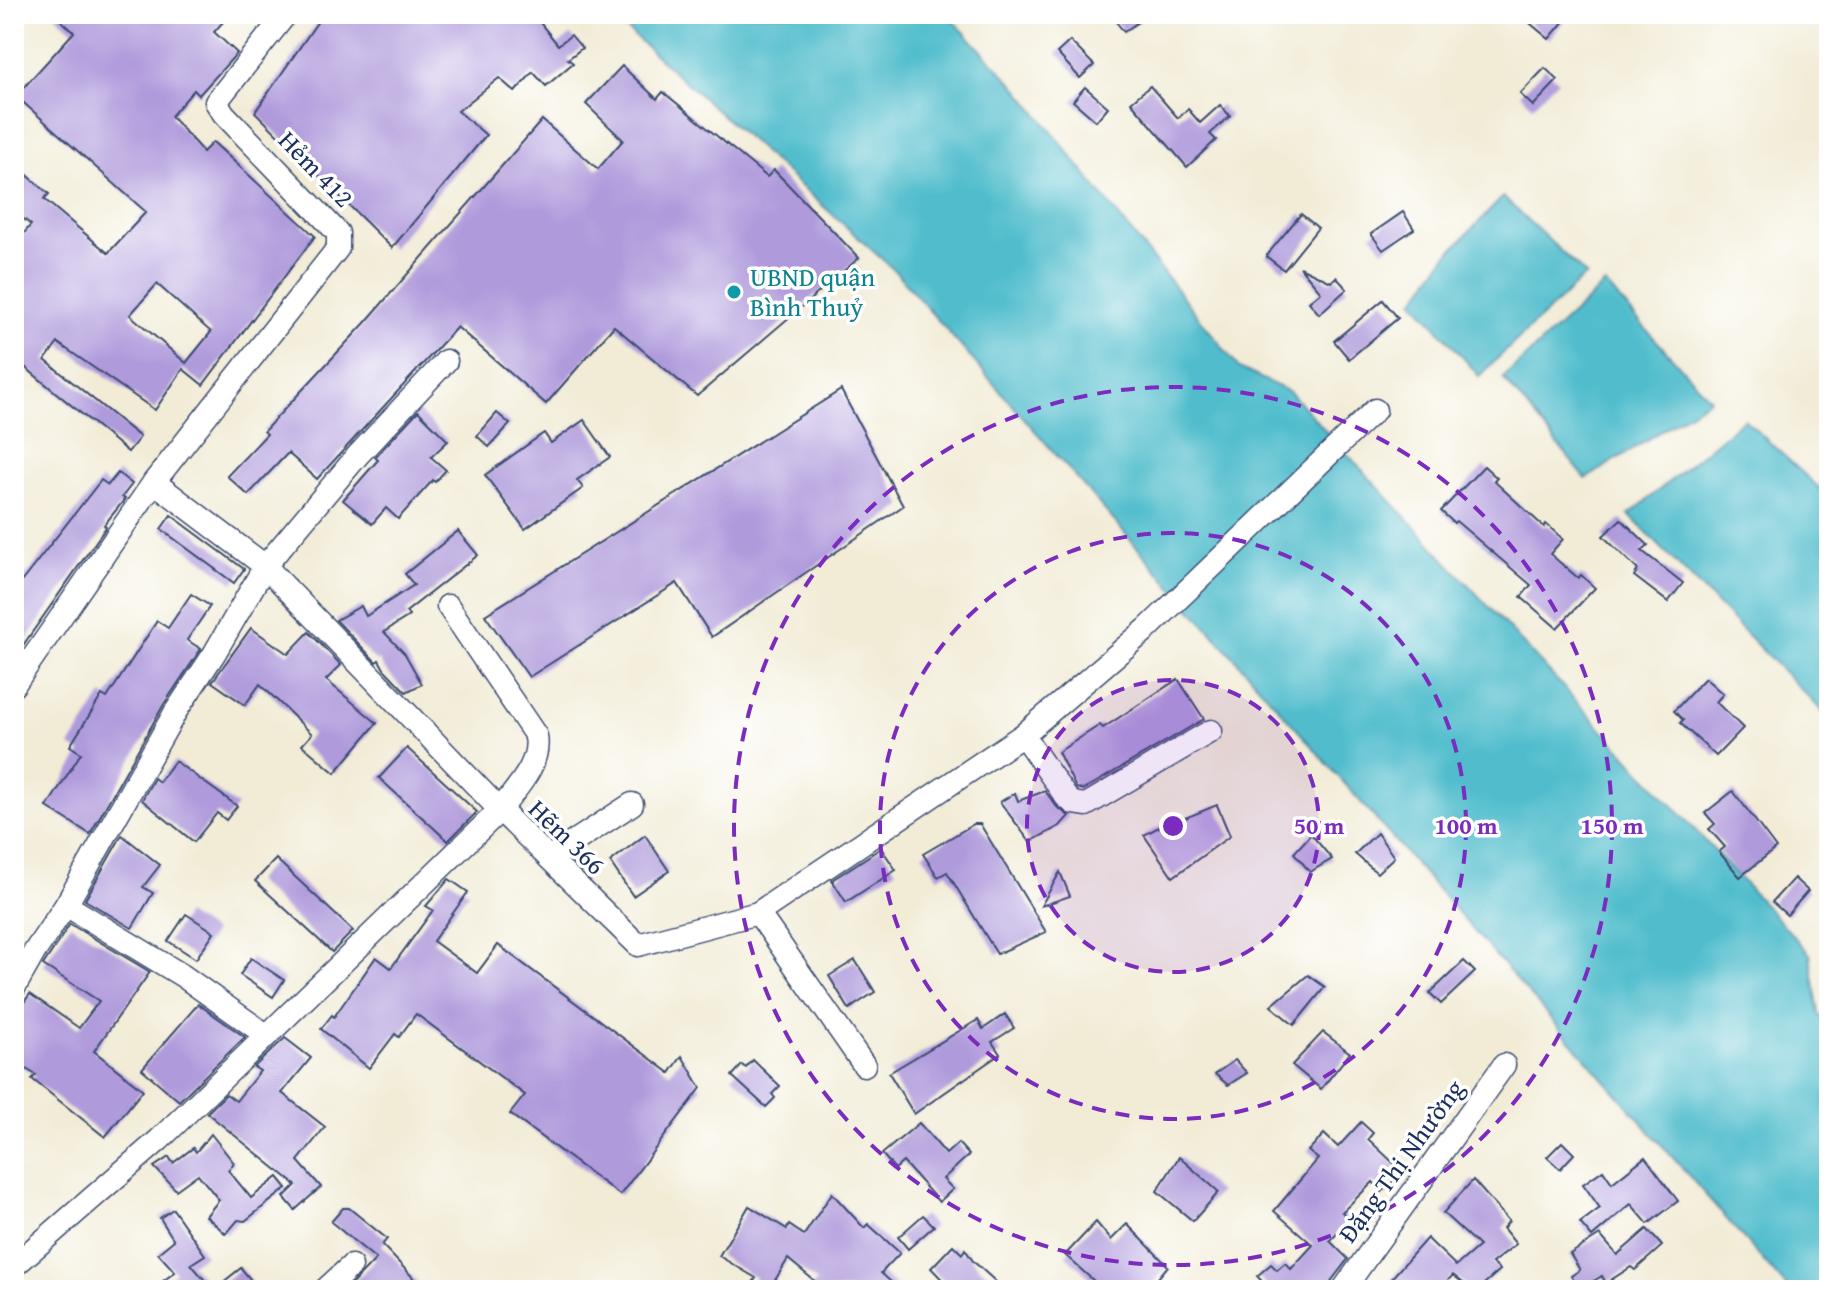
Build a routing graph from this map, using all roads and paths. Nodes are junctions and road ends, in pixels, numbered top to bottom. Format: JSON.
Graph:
{"nodes":[{"id":1,"x":286,"y":14,"type":"edge"},
{"id":2,"x":446,"y":361,"type":"dead end"},
{"id":3,"x":1375,"y":410,"type":"dead end"},
{"id":4,"x":154,"y":482,"type":"junction"},
{"id":5,"x":265,"y":566,"type":"junction"},
{"id":6,"x":448,"y":606,"type":"dead end"},
{"id":7,"x":14,"y":685,"type":"edge"},
{"id":8,"x":1211,"y":731,"type":"dead end"},
{"id":9,"x":1023,"y":735,"type":"junction"},
{"id":10,"x":632,"y":804,"type":"dead end"},
{"id":11,"x":500,"y":810,"type":"junction"},
{"id":12,"x":549,"y":858,"type":"junction"},
{"id":13,"x":66,"y":905,"type":"junction"},
{"id":14,"x":758,"y":913,"type":"junction"},
{"id":15,"x":14,"y":988,"type":"edge"},
{"id":16,"x":266,"y":1035,"type":"junction"},
{"id":17,"x":864,"y":1065,"type":"dead end"},
{"id":18,"x":1504,"y":1065,"type":"dead end"},
{"id":19,"x":14,"y":1266,"type":"edge"},
{"id":20,"x":351,"y":1266,"type":"dead end"},
{"id":21,"x":325,"y":1290,"type":"edge"},
{"id":22,"x":1343,"y":1290,"type":"edge"}],
"edges":[{"from":1,"to":4,"type":"street","name":"Hẻm 412"},
{"from":2,"to":5,"type":"street"},
{"from":3,"to":9,"type":"street","name":"Hẽm 366"},
{"from":4,"to":5,"type":"street"},
{"from":4,"to":7,"type":"street"},
{"from":5,"to":11,"type":"street"},
{"from":5,"to":13,"type":"street"},
{"from":6,"to":11,"type":"street"},
{"from":8,"to":9,"type":"street"},
{"from":9,"to":14,"type":"street","name":"Hẽm 366"},
{"from":10,"to":12,"type":"street"},
{"from":11,"to":12,"type":"street","name":"Hẽm 366"},
{"from":11,"to":16,"type":"street","name":"Hẽm 366"},
{"from":12,"to":14,"type":"street","name":"Hẽm 366"},
{"from":13,"to":15,"type":"street"},
{"from":13,"to":16,"type":"street"},
{"from":14,"to":17,"type":"street"},
{"from":16,"to":19,"type":"street","name":"Hẽm 366"},
{"from":18,"to":22,"type":"street","name":"Đặng Thị Nhường"},
{"from":20,"to":21,"type":"street"}]}
